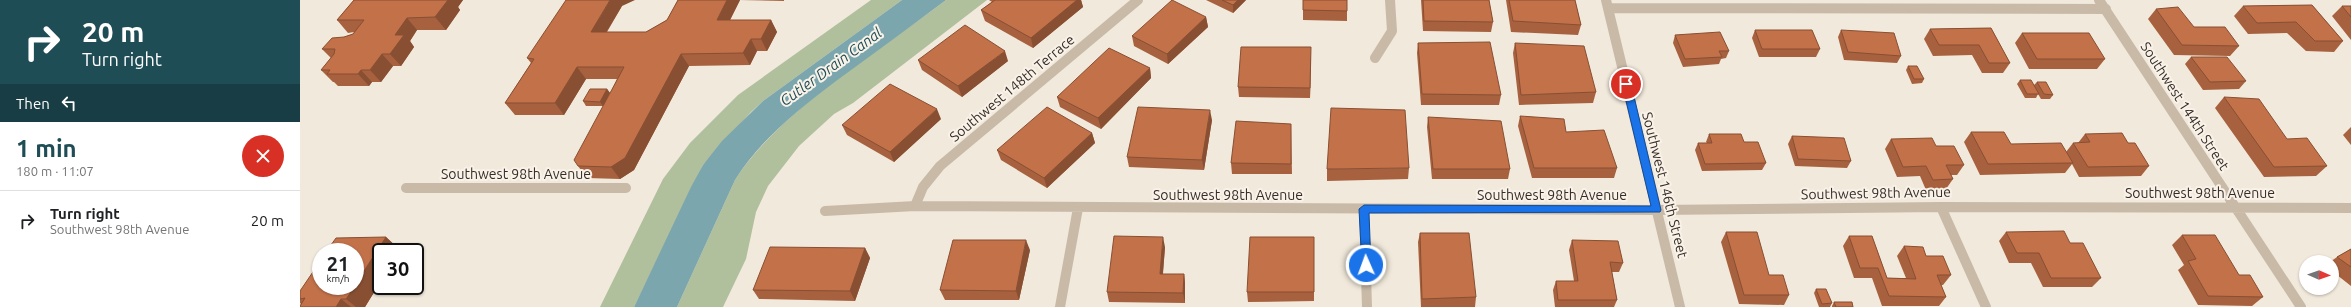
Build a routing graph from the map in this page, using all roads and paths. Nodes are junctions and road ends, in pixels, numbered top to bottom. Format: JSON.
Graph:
{"nodes":[{"id":1,"x":1138,"y":0,"type":"edge"},
{"id":2,"x":1390,"y":0,"type":"edge"},
{"id":3,"x":2100,"y":0,"type":"edge"},
{"id":4,"x":1607,"y":4,"type":"edge"},
{"id":5,"x":2106,"y":9,"type":"junction"},
{"id":6,"x":1375,"y":58,"type":"dead end"},
{"id":7,"x":406,"y":188,"type":"dead end"},
{"id":8,"x":626,"y":188,"type":"dead end"},
{"id":9,"x":916,"y":206,"type":"junction"},
{"id":10,"x":1941,"y":207,"type":"junction"},
{"id":11,"x":2234,"y":207,"type":"junction"},
{"id":12,"x":1078,"y":208,"type":"junction"},
{"id":13,"x":2351,"y":208,"type":"edge"},
{"id":14,"x":1364,"y":209,"type":"junction"},
{"id":15,"x":1657,"y":210,"type":"junction"},
{"id":16,"x":825,"y":211,"type":"dead end"},
{"id":17,"x":1060,"y":307,"type":"edge"},
{"id":18,"x":1367,"y":307,"type":"edge"},
{"id":19,"x":1680,"y":307,"type":"edge"},
{"id":20,"x":1986,"y":307,"type":"edge"},
{"id":21,"x":2301,"y":307,"type":"edge"}],
"edges":[{"from":1,"to":9,"type":"street","name":"Southwest 148th Terrace"},
{"from":2,"to":6,"type":"street"},
{"from":3,"to":5,"type":"street","name":"Southwest 144th Street"},
{"from":4,"to":5,"type":"street"},
{"from":4,"to":15,"type":"street","name":"Southwest 146th Street"},
{"from":5,"to":11,"type":"street","name":"Southwest 144th Street"},
{"from":7,"to":8,"type":"street","name":"Southwest 98th Avenue"},
{"from":9,"to":12,"type":"street","name":"Southwest 98th Avenue"},
{"from":9,"to":16,"type":"street","name":"Southwest 98th Avenue"},
{"from":10,"to":11,"type":"street","name":"Southwest 98th Avenue"},
{"from":10,"to":15,"type":"street","name":"Southwest 98th Avenue"},
{"from":10,"to":20,"type":"street"},
{"from":11,"to":13,"type":"street","name":"Southwest 98th Avenue"},
{"from":11,"to":21,"type":"street","name":"Southwest 144th Street"},
{"from":12,"to":14,"type":"street","name":"Southwest 98th Avenue"},
{"from":12,"to":17,"type":"street"},
{"from":14,"to":15,"type":"street","name":"Southwest 98th Avenue"},
{"from":14,"to":18,"type":"street"},
{"from":15,"to":19,"type":"street","name":"Southwest 146th Street"}]}
